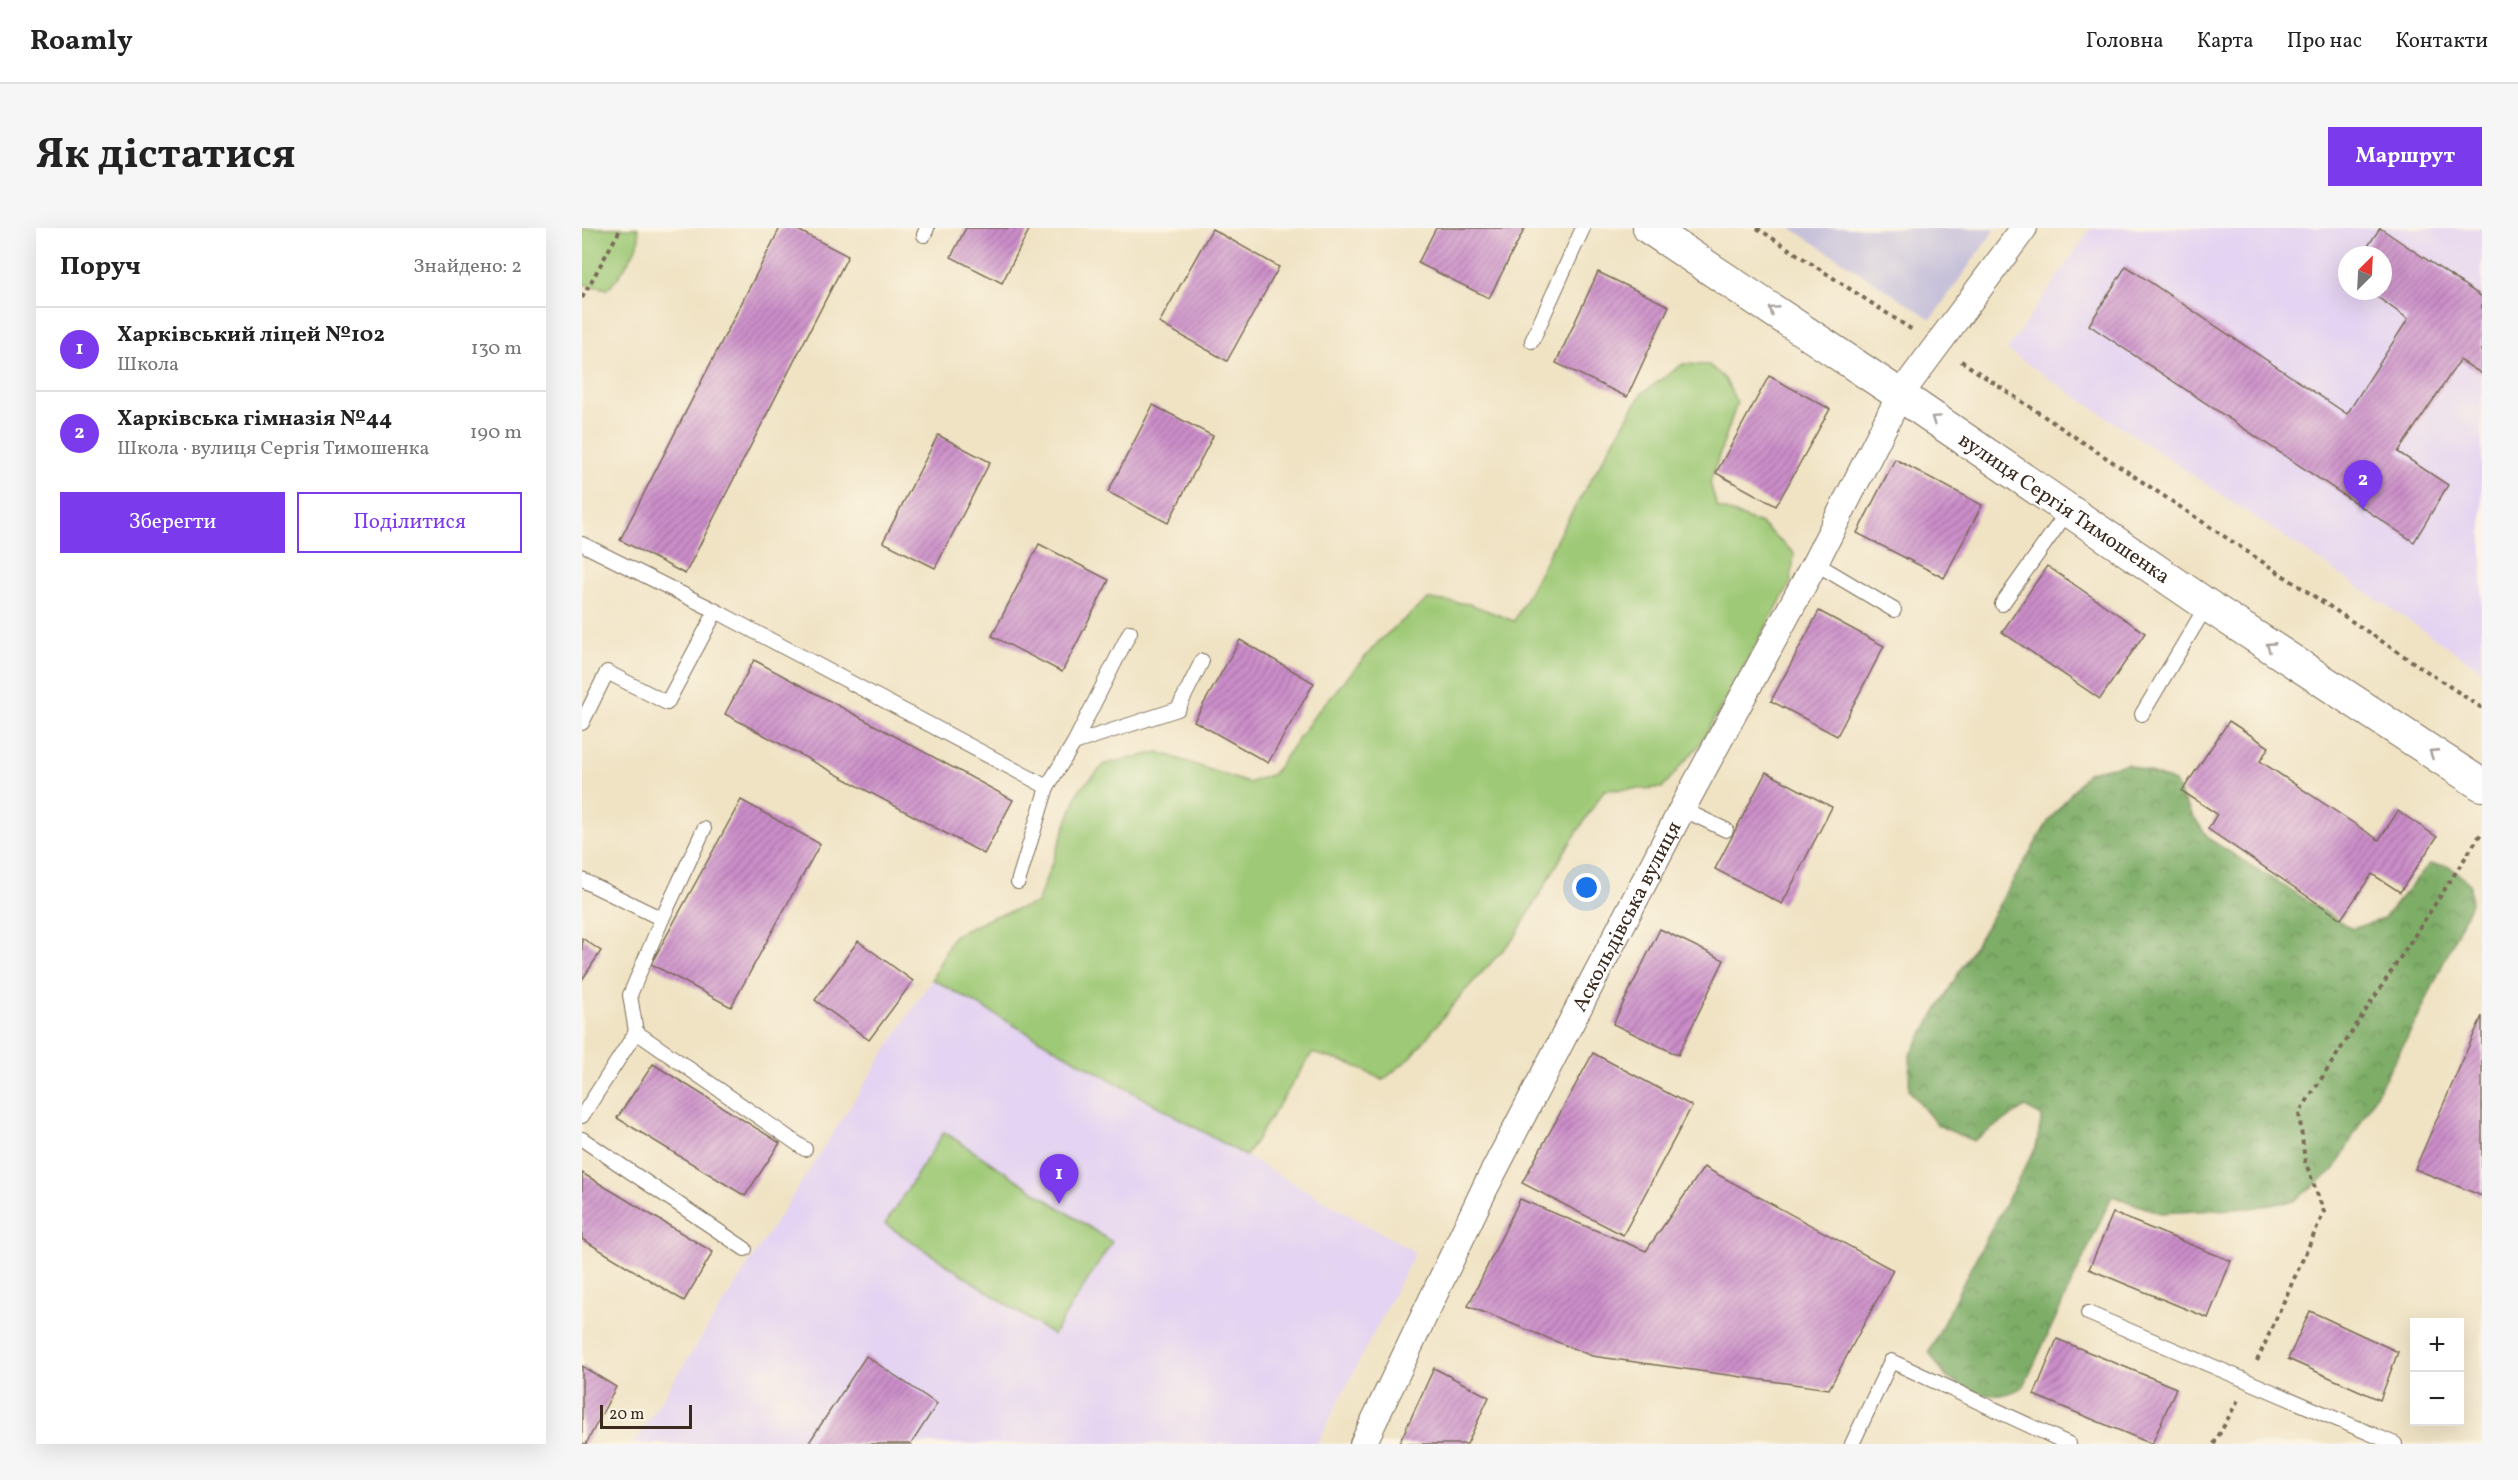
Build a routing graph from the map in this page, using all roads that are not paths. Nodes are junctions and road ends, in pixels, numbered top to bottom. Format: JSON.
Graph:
{"nodes":[{"id":1,"x":1583,"y":228,"type":"edge"},
{"id":2,"x":1649,"y":228,"type":"edge"},
{"id":3,"x":2024,"y":228,"type":"edge"},
{"id":4,"x":1532,"y":341,"type":"dead end"},
{"id":5,"x":1900,"y":395,"type":"junction"},
{"id":6,"x":2068,"y":511,"type":"junction"},
{"id":7,"x":582,"y":544,"type":"edge"},
{"id":8,"x":1815,"y":563,"type":"junction"},
{"id":9,"x":2002,"y":604,"type":"dead end"},
{"id":10,"x":2206,"y":605,"type":"junction"},
{"id":11,"x":1894,"y":610,"type":"dead end"},
{"id":12,"x":716,"y":611,"type":"junction"},
{"id":13,"x":1130,"y":632,"type":"dead end"},
{"id":14,"x":1202,"y":661,"type":"dead end"},
{"id":15,"x":2142,"y":714,"type":"dead end"},
{"id":16,"x":582,"y":723,"type":"edge"},
{"id":17,"x":1074,"y":743,"type":"junction"},
{"id":18,"x":2482,"y":785,"type":"edge"},
{"id":19,"x":1047,"y":787,"type":"junction"},
{"id":20,"x":1682,"y":809,"type":"junction"},
{"id":21,"x":704,"y":829,"type":"dead end"},
{"id":22,"x":1726,"y":830,"type":"dead end"},
{"id":23,"x":582,"y":880,"type":"edge"},
{"id":24,"x":1018,"y":882,"type":"dead end"},
{"id":25,"x":662,"y":919,"type":"junction"},
{"id":26,"x":636,"y":1032,"type":"junction"},
{"id":27,"x":582,"y":1116,"type":"edge"},
{"id":28,"x":582,"y":1139,"type":"edge"},
{"id":29,"x":805,"y":1149,"type":"dead end"},
{"id":30,"x":745,"y":1249,"type":"dead end"},
{"id":31,"x":2088,"y":1313,"type":"dead end"},
{"id":32,"x":1363,"y":1444,"type":"edge"},
{"id":33,"x":1852,"y":1444,"type":"edge"},
{"id":34,"x":2069,"y":1444,"type":"edge"},
{"id":35,"x":2394,"y":1444,"type":"edge"}],
"edges":[{"from":1,"to":4,"type":"lane"},
{"from":5,"to":2,"type":"street","name":"вулиця Сергія Тимошенка","one_way":true},
{"from":3,"to":5,"type":"street","name":"Аскольдівська вулиця"},
{"from":6,"to":5,"type":"street","name":"вулиця Сергія Тимошенка","one_way":true},
{"from":5,"to":8,"type":"street","name":"Аскольдівська вулиця"},
{"from":6,"to":9,"type":"lane"},
{"from":6,"to":10,"type":"street","name":"вулиця Сергія Тимошенка"},
{"from":7,"to":12,"type":"lane"},
{"from":8,"to":11,"type":"lane"},
{"from":8,"to":20,"type":"street","name":"Аскольдівська вулиця"},
{"from":10,"to":15,"type":"lane"},
{"from":18,"to":10,"type":"street","name":"вулиця Сергія Тимошенка","one_way":true},
{"from":12,"to":16,"type":"lane"},
{"from":12,"to":19,"type":"lane"},
{"from":13,"to":17,"type":"lane"},
{"from":14,"to":17,"type":"lane"},
{"from":17,"to":19,"type":"lane"},
{"from":19,"to":24,"type":"lane"},
{"from":20,"to":22,"type":"lane"},
{"from":20,"to":32,"type":"street","name":"Аскольдівська вулиця"},
{"from":21,"to":25,"type":"lane"},
{"from":23,"to":25,"type":"lane"},
{"from":25,"to":26,"type":"lane"},
{"from":26,"to":27,"type":"lane"},
{"from":26,"to":29,"type":"lane"},
{"from":28,"to":30,"type":"lane"},
{"from":31,"to":35,"type":"lane"},
{"from":33,"to":34,"type":"lane"}]}
